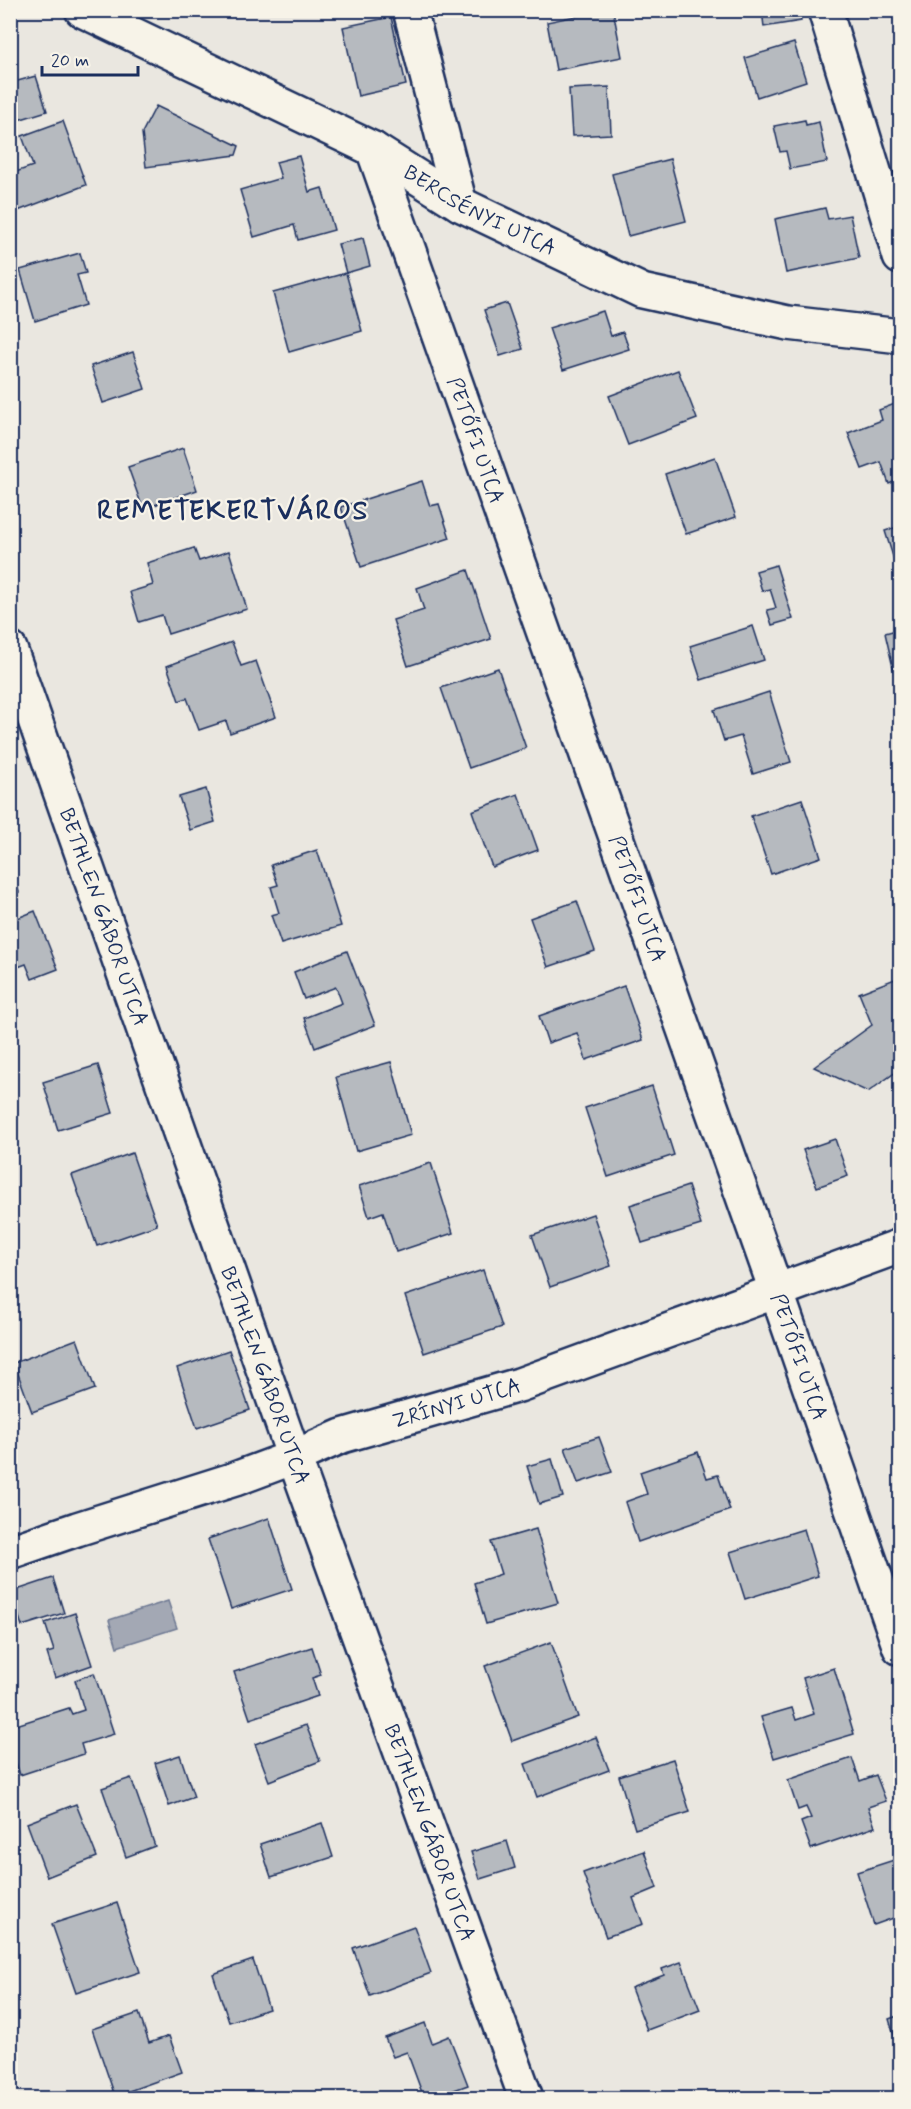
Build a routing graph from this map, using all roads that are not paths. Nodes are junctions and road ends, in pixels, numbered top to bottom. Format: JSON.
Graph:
{"nodes":[{"id":1,"x":82,"y":10,"type":"edge"},
{"id":2,"x":410,"y":10,"type":"edge"},
{"id":3,"x":825,"y":10,"type":"edge"},
{"id":4,"x":373,"y":149,"type":"junction"},
{"id":5,"x":460,"y":204,"type":"junction"},
{"id":6,"x":900,"y":257,"type":"edge"},
{"id":7,"x":900,"y":336,"type":"edge"},
{"id":8,"x":10,"y":650,"type":"edge"},
{"id":9,"x":900,"y":1246,"type":"edge"},
{"id":10,"x":777,"y":1293,"type":"junction"},
{"id":11,"x":294,"y":1457,"type":"junction"},
{"id":12,"x":10,"y":1552,"type":"edge"},
{"id":13,"x":900,"y":1648,"type":"edge"},
{"id":14,"x":526,"y":2098,"type":"edge"}],
"edges":[{"from":1,"to":4,"type":"street","name":"BERCSÉNYI UTCA"},
{"from":2,"to":5,"type":"street"},
{"from":3,"to":6,"type":"street"},
{"from":4,"to":5,"type":"street","name":"BERCSÉNYI UTCA"},
{"from":4,"to":10,"type":"street","name":"PETŐFI UTCA"},
{"from":5,"to":7,"type":"street","name":"BERCSÉNYI UTCA"},
{"from":8,"to":11,"type":"street","name":"BETHLEN GÁBOR UTCA"},
{"from":9,"to":10,"type":"street","name":"ZRÍNYI UTCA"},
{"from":10,"to":11,"type":"street","name":"ZRÍNYI UTCA"},
{"from":10,"to":13,"type":"street","name":"PETŐFI UTCA"},
{"from":11,"to":12,"type":"street","name":"ZRÍNYI UTCA"},
{"from":11,"to":14,"type":"street","name":"BETHLEN GÁBOR UTCA"}]}
